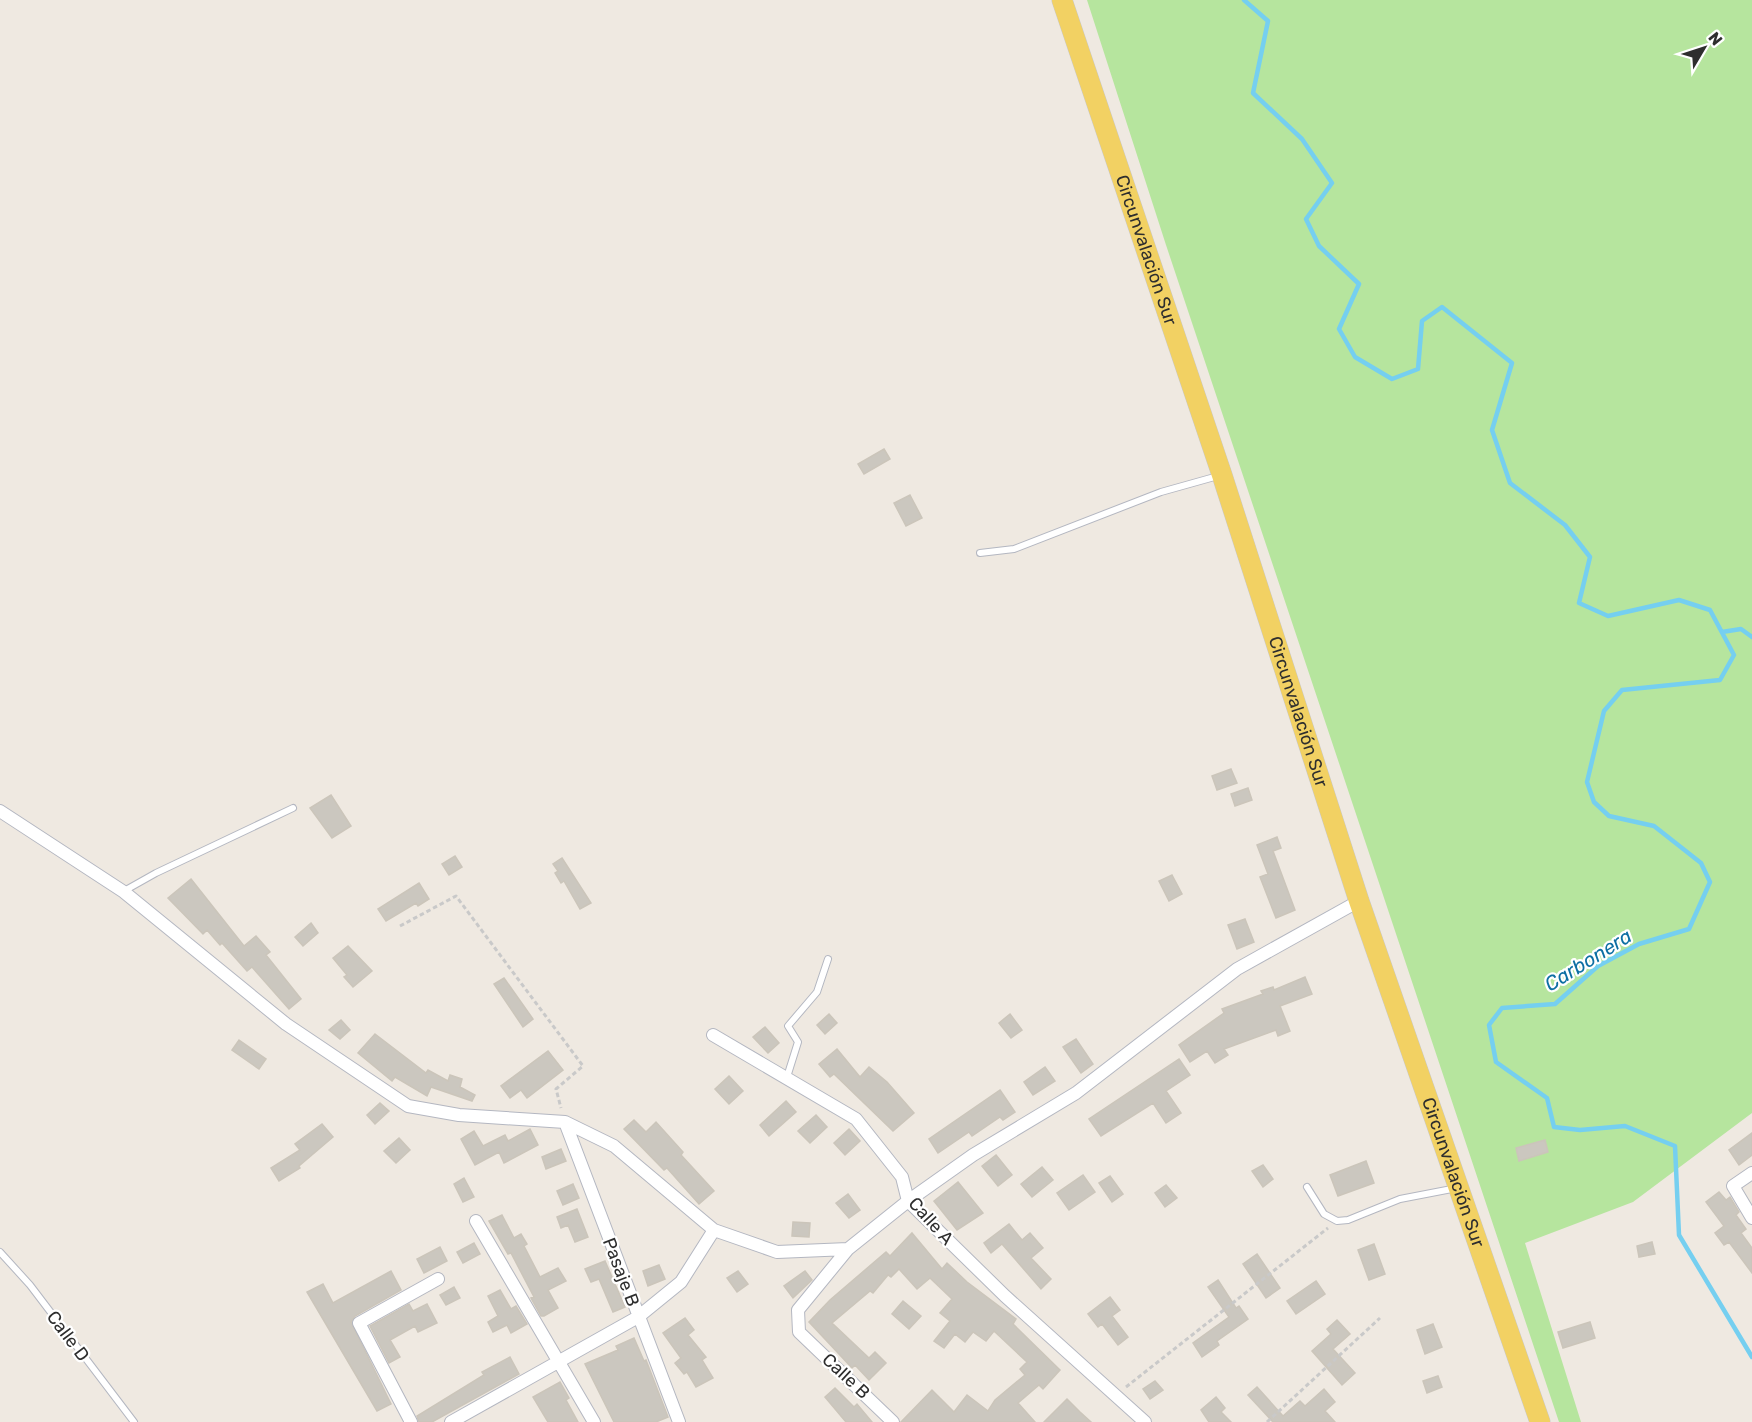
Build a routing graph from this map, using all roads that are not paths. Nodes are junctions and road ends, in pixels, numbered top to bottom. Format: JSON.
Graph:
{"nodes":[{"id":1,"x":1062,"y":0,"type":"edge"},
{"id":2,"x":1221,"y":475,"type":"junction"},
{"id":3,"x":980,"y":553,"type":"dead end"},
{"id":4,"x":293,"y":808,"type":"dead end"},
{"id":5,"x":0,"y":811,"type":"edge"},
{"id":6,"x":124,"y":892,"type":"junction"},
{"id":7,"x":1359,"y":901,"type":"junction"},
{"id":8,"x":828,"y":959,"type":"dead end"},
{"id":9,"x":713,"y":1035,"type":"dead end"},
{"id":10,"x":788,"y":1077,"type":"junction"},
{"id":11,"x":564,"y":1122,"type":"junction"},
{"id":12,"x":1752,"y":1173,"type":"edge"},
{"id":13,"x":1307,"y":1187,"type":"dead end"},
{"id":14,"x":1460,"y":1188,"type":"junction"},
{"id":15,"x":908,"y":1201,"type":"junction"},
{"id":16,"x":1752,"y":1218,"type":"edge"},
{"id":17,"x":476,"y":1221,"type":"dead end"},
{"id":18,"x":714,"y":1230,"type":"junction"},
{"id":19,"x":849,"y":1249,"type":"junction"},
{"id":20,"x":0,"y":1252,"type":"edge"},
{"id":21,"x":438,"y":1279,"type":"dead end"},
{"id":22,"x":638,"y":1317,"type":"junction"},
{"id":23,"x":558,"y":1360,"type":"junction"},
{"id":24,"x":134,"y":1422,"type":"edge"},
{"id":25,"x":411,"y":1422,"type":"edge"},
{"id":26,"x":451,"y":1422,"type":"edge"},
{"id":27,"x":594,"y":1422,"type":"edge"},
{"id":28,"x":679,"y":1422,"type":"edge"},
{"id":29,"x":893,"y":1422,"type":"edge"},
{"id":30,"x":1144,"y":1422,"type":"edge"},
{"id":31,"x":1540,"y":1422,"type":"edge"}],
"edges":[{"from":1,"to":2,"type":"main road","name":"Circunvalación Sur"},
{"from":2,"to":3,"type":"lane"},
{"from":2,"to":7,"type":"main road","name":"Circunvalación Sur"},
{"from":4,"to":6,"type":"lane"},
{"from":5,"to":6,"type":"street"},
{"from":6,"to":11,"type":"street"},
{"from":7,"to":14,"type":"main road","name":"Circunvalación Sur"},
{"from":7,"to":15,"type":"street"},
{"from":8,"to":10,"type":"lane"},
{"from":9,"to":10,"type":"street","name":"Calle A"},
{"from":10,"to":15,"type":"street","name":"Calle A"},
{"from":11,"to":18,"type":"street"},
{"from":11,"to":22,"type":"street","name":"Pasaje B"},
{"from":12,"to":16,"type":"street"},
{"from":13,"to":14,"type":"lane"},
{"from":14,"to":31,"type":"main road","name":"Circunvalación Sur"},
{"from":15,"to":19,"type":"street"},
{"from":15,"to":30,"type":"street","name":"Calle A"},
{"from":17,"to":23,"type":"street"},
{"from":18,"to":19,"type":"street"},
{"from":18,"to":22,"type":"street"},
{"from":19,"to":29,"type":"street","name":"Calle B"},
{"from":20,"to":24,"type":"lane","name":"Calle D"},
{"from":21,"to":25,"type":"street"},
{"from":22,"to":23,"type":"street"},
{"from":22,"to":28,"type":"street","name":"Pasaje B"},
{"from":23,"to":26,"type":"street"},
{"from":23,"to":27,"type":"street"}]}
